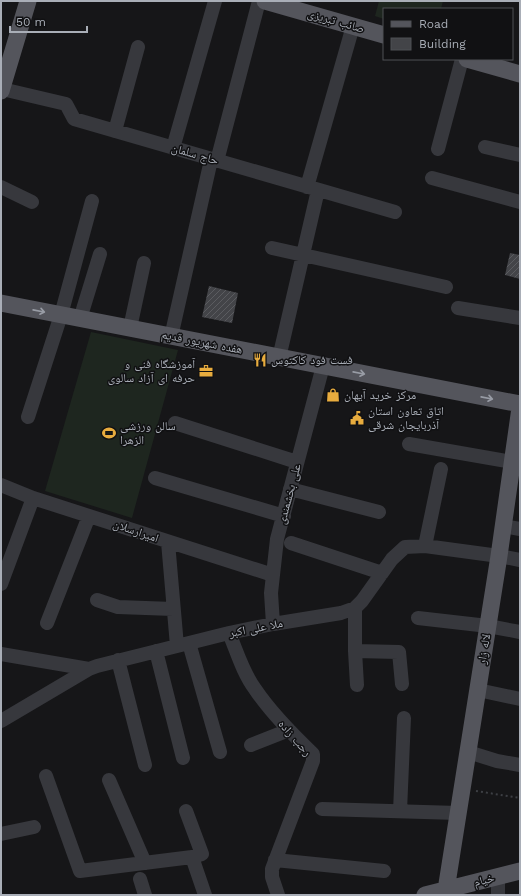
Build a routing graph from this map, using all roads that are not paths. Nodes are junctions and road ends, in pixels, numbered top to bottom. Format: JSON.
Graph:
{"nodes":[{"id":1,"x":28,"y":1,"type":"edge"},
{"id":2,"x":216,"y":1,"type":"edge"},
{"id":3,"x":259,"y":1,"type":"edge"},
{"id":4,"x":265,"y":1,"type":"edge"},
{"id":5,"x":294,"y":5,"type":"edge"},
{"id":6,"x":353,"y":26,"type":"junction"},
{"id":7,"x":383,"y":35,"type":"edge"},
{"id":8,"x":138,"y":47,"type":"dead end"},
{"id":9,"x":462,"y":60,"type":"edge"},
{"id":10,"x":471,"y":60,"type":"edge"},
{"id":11,"x":520,"y":74,"type":"edge"},
{"id":12,"x":1,"y":90,"type":"edge"},
{"id":13,"x":115,"y":131,"type":"junction"},
{"id":14,"x":485,"y":147,"type":"dead end"},
{"id":15,"x":173,"y":148,"type":"junction"},
{"id":16,"x":438,"y":149,"type":"dead end"},
{"id":17,"x":520,"y":156,"type":"edge"},
{"id":18,"x":214,"y":160,"type":"junction"},
{"id":19,"x":432,"y":178,"type":"dead end"},
{"id":20,"x":1,"y":186,"type":"edge"},
{"id":21,"x":312,"y":188,"type":"junction"},
{"id":22,"x":92,"y":201,"type":"dead end"},
{"id":23,"x":32,"y":202,"type":"dead end"},
{"id":24,"x":520,"y":202,"type":"edge"},
{"id":25,"x":396,"y":212,"type":"dead end"},
{"id":26,"x":272,"y":248,"type":"dead end"},
{"id":27,"x":100,"y":254,"type":"dead end"},
{"id":28,"x":303,"y":255,"type":"junction"},
{"id":29,"x":144,"y":263,"type":"dead end"},
{"id":30,"x":446,"y":287,"type":"dead end"},
{"id":31,"x":1,"y":303,"type":"edge"},
{"id":32,"x":458,"y":308,"type":"dead end"},
{"id":33,"x":61,"y":315,"type":"junction"},
{"id":34,"x":520,"y":318,"type":"edge"},
{"id":35,"x":80,"y":319,"type":"junction"},
{"id":36,"x":130,"y":328,"type":"junction"},
{"id":37,"x":171,"y":336,"type":"junction"},
{"id":38,"x":279,"y":358,"type":"junction"},
{"id":39,"x":323,"y":366,"type":"junction"},
{"id":40,"x":520,"y":404,"type":"edge"},
{"id":41,"x":520,"y":408,"type":"edge"},
{"id":42,"x":28,"y":417,"type":"dead end"},
{"id":43,"x":175,"y":423,"type":"dead end"},
{"id":44,"x":409,"y":444,"type":"dead end"},
{"id":45,"x":298,"y":462,"type":"junction"},
{"id":46,"x":512,"y":462,"type":"junction"},
{"id":47,"x":441,"y":469,"type":"dead end"},
{"id":48,"x":155,"y":478,"type":"dead end"},
{"id":49,"x":1,"y":485,"type":"edge"},
{"id":50,"x":290,"y":489,"type":"junction"},
{"id":51,"x":33,"y":498,"type":"junction"},
{"id":52,"x":379,"y":512,"type":"dead end"},
{"id":53,"x":89,"y":516,"type":"junction"},
{"id":54,"x":284,"y":516,"type":"junction"},
{"id":55,"x":503,"y":526,"type":"junction"},
{"id":56,"x":520,"y":529,"type":"edge"},
{"id":57,"x":168,"y":542,"type":"junction"},
{"id":58,"x":291,"y":543,"type":"dead end"},
{"id":59,"x":425,"y":546,"type":"junction"},
{"id":60,"x":499,"y":556,"type":"junction"},
{"id":61,"x":520,"y":560,"type":"edge"},
{"id":62,"x":382,"y":573,"type":"junction"},
{"id":63,"x":273,"y":575,"type":"junction"},
{"id":64,"x":1,"y":584,"type":"edge"},
{"id":65,"x":96,"y":600,"type":"dead end"},
{"id":66,"x":355,"y":608,"type":"junction"},
{"id":67,"x":173,"y":609,"type":"junction"},
{"id":68,"x":418,"y":618,"type":"dead end"},
{"id":69,"x":47,"y":622,"type":"dead end"},
{"id":70,"x":273,"y":624,"type":"junction"},
{"id":71,"x":488,"y":626,"type":"junction"},
{"id":72,"x":520,"y":632,"type":"edge"},
{"id":73,"x":229,"y":633,"type":"junction"},
{"id":74,"x":183,"y":645,"type":"junction"},
{"id":75,"x":156,"y":651,"type":"junction"},
{"id":76,"x":355,"y":651,"type":"junction"},
{"id":77,"x":1,"y":654,"type":"edge"},
{"id":78,"x":118,"y":660,"type":"junction"},
{"id":79,"x":89,"y":669,"type":"junction"},
{"id":80,"x":402,"y":684,"type":"dead end"},
{"id":81,"x":357,"y":685,"type":"dead end"},
{"id":82,"x":478,"y":690,"type":"junction"},
{"id":83,"x":520,"y":699,"type":"edge"},
{"id":84,"x":404,"y":718,"type":"dead end"},
{"id":85,"x":1,"y":721,"type":"edge"},
{"id":86,"x":289,"y":730,"type":"junction"},
{"id":87,"x":251,"y":745,"type":"dead end"},
{"id":88,"x":220,"y":752,"type":"dead end"},
{"id":89,"x":468,"y":752,"type":"junction"},
{"id":90,"x":183,"y":758,"type":"dead end"},
{"id":91,"x":145,"y":765,"type":"dead end"},
{"id":92,"x":520,"y":765,"type":"edge"},
{"id":93,"x":46,"y":776,"type":"dead end"},
{"id":94,"x":109,"y":780,"type":"dead end"},
{"id":95,"x":322,"y":809,"type":"dead end"},
{"id":96,"x":186,"y":811,"type":"dead end"},
{"id":97,"x":400,"y":811,"type":"junction"},
{"id":98,"x":458,"y":813,"type":"junction"},
{"id":99,"x":34,"y":827,"type":"dead end"},
{"id":100,"x":1,"y":834,"type":"edge"},
{"id":101,"x":192,"y":857,"type":"junction"},
{"id":102,"x":275,"y":860,"type":"junction"},
{"id":103,"x":145,"y":863,"type":"junction"},
{"id":104,"x":384,"y":871,"type":"dead end"},
{"id":105,"x":520,"y":871,"type":"edge"},
{"id":106,"x":498,"y":876,"type":"junction"},
{"id":107,"x":140,"y":880,"type":"dead end"},
{"id":108,"x":446,"y":890,"type":"junction"},
{"id":109,"x":145,"y":895,"type":"edge"},
{"id":110,"x":205,"y":895,"type":"edge"},
{"id":111,"x":278,"y":895,"type":"edge"},
{"id":112,"x":425,"y":895,"type":"edge"},
{"id":113,"x":498,"y":895,"type":"edge"}],
"edges":[{"from":1,"to":12,"type":"main road"},
{"from":2,"to":15,"type":"street"},
{"from":3,"to":18,"type":"street"},
{"from":4,"to":5,"type":"main road","name":"صائب تبریزی"},
{"from":5,"to":6,"type":"main road","name":"صائب تبریزی"},
{"from":6,"to":7,"type":"main road","name":"صائب تبریزی"},
{"from":6,"to":21,"type":"street"},
{"from":8,"to":13,"type":"street"},
{"from":9,"to":16,"type":"street"},
{"from":10,"to":11,"type":"main road"},
{"from":12,"to":13,"type":"street","name":"حاج سلمان"},
{"from":13,"to":15,"type":"street","name":"حاج سلمان"},
{"from":14,"to":17,"type":"street"},
{"from":15,"to":18,"type":"street","name":"حاج سلمان"},
{"from":18,"to":21,"type":"street","name":"حاج سلمان"},
{"from":18,"to":37,"type":"street"},
{"from":19,"to":24,"type":"street"},
{"from":20,"to":23,"type":"street"},
{"from":21,"to":25,"type":"street","name":"حاج سلمان"},
{"from":21,"to":28,"type":"street"},
{"from":22,"to":33,"type":"street"},
{"from":26,"to":28,"type":"street"},
{"from":27,"to":35,"type":"street"},
{"from":28,"to":30,"type":"street"},
{"from":28,"to":38,"type":"street"},
{"from":29,"to":36,"type":"street"},
{"from":31,"to":33,"type":"main road","name":"هفده شهریور قدیم","one_way":true},
{"from":32,"to":34,"type":"street"},
{"from":33,"to":35,"type":"main road","name":"هفده شهریور قدیم"},
{"from":33,"to":42,"type":"street"},
{"from":35,"to":36,"type":"main road","name":"هفده شهریور قدیم"},
{"from":36,"to":37,"type":"main road","name":"هفده شهریور قدیم"},
{"from":37,"to":38,"type":"main road","name":"هفده شهریور قدیم"},
{"from":38,"to":39,"type":"main road","name":"هفده شهریور قدیم"},
{"from":39,"to":40,"type":"main road","name":"هفده شهریور قدیم","one_way":true},
{"from":39,"to":45,"type":"street","name":"علی بخشمندی"},
{"from":41,"to":46,"type":"main road","name":"لاله زار"},
{"from":43,"to":45,"type":"street"},
{"from":44,"to":46,"type":"street"},
{"from":45,"to":50,"type":"street","name":"علی بخشمندی"},
{"from":46,"to":55,"type":"main road","name":"لاله زار"},
{"from":47,"to":59,"type":"street"},
{"from":48,"to":54,"type":"street"},
{"from":49,"to":51,"type":"street","name":"امیرارسلان"},
{"from":50,"to":52,"type":"street"},
{"from":50,"to":54,"type":"street","name":"علی بخشمندی"},
{"from":51,"to":53,"type":"street","name":"امیرارسلان"},
{"from":51,"to":64,"type":"street"},
{"from":53,"to":57,"type":"street","name":"امیرارسلان"},
{"from":53,"to":69,"type":"street"},
{"from":54,"to":63,"type":"street","name":"علی بخشمندی"},
{"from":55,"to":56,"type":"street"},
{"from":55,"to":60,"type":"main road","name":"لاله زار"},
{"from":57,"to":63,"type":"street","name":"امیرارسلان"},
{"from":57,"to":67,"type":"street"},
{"from":58,"to":62,"type":"street"},
{"from":59,"to":60,"type":"street"},
{"from":59,"to":62,"type":"street"},
{"from":60,"to":61,"type":"street"},
{"from":60,"to":71,"type":"main road","name":"لاله زار"},
{"from":62,"to":66,"type":"street"},
{"from":63,"to":70,"type":"street","name":"علی بخشمندی"},
{"from":65,"to":67,"type":"street"},
{"from":66,"to":70,"type":"street","name":"ملا علی اکبر"},
{"from":66,"to":76,"type":"street"},
{"from":67,"to":74,"type":"street"},
{"from":68,"to":71,"type":"street"},
{"from":70,"to":73,"type":"street","name":"ملا علی اکبر"},
{"from":71,"to":72,"type":"street"},
{"from":71,"to":82,"type":"main road","name":"لاله زار"},
{"from":73,"to":74,"type":"street","name":"ملا علی اکبر"},
{"from":73,"to":86,"type":"street","name":"رجب زاده"},
{"from":74,"to":75,"type":"street","name":"ملا علی اکبر"},
{"from":74,"to":88,"type":"street"},
{"from":75,"to":78,"type":"street","name":"ملا علی اکبر"},
{"from":75,"to":90,"type":"street"},
{"from":76,"to":80,"type":"street"},
{"from":76,"to":81,"type":"street"},
{"from":77,"to":79,"type":"street"},
{"from":78,"to":79,"type":"street","name":"ملا علی اکبر"},
{"from":78,"to":91,"type":"street"},
{"from":79,"to":85,"type":"street","name":"ملا علی اکبر"},
{"from":82,"to":83,"type":"street"},
{"from":82,"to":89,"type":"main road","name":"لاله زار"},
{"from":84,"to":97,"type":"street"},
{"from":86,"to":87,"type":"street"},
{"from":86,"to":102,"type":"street","name":"رجب زاده"},
{"from":89,"to":92,"type":"street"},
{"from":89,"to":98,"type":"main road","name":"لاله زار"},
{"from":93,"to":103,"type":"street"},
{"from":94,"to":103,"type":"street"},
{"from":95,"to":97,"type":"street"},
{"from":96,"to":101,"type":"street"},
{"from":97,"to":98,"type":"street"},
{"from":98,"to":108,"type":"main road","name":"لاله زار"},
{"from":99,"to":100,"type":"street"},
{"from":101,"to":103,"type":"street"},
{"from":101,"to":110,"type":"street"},
{"from":102,"to":104,"type":"street"},
{"from":102,"to":111,"type":"street","name":"رجب زاده"},
{"from":105,"to":106,"type":"main road","name":"خیام"},
{"from":106,"to":108,"type":"main road","name":"خیام"},
{"from":106,"to":113,"type":"street"},
{"from":107,"to":109,"type":"street"},
{"from":108,"to":112,"type":"main road","name":"خیام"}]}
